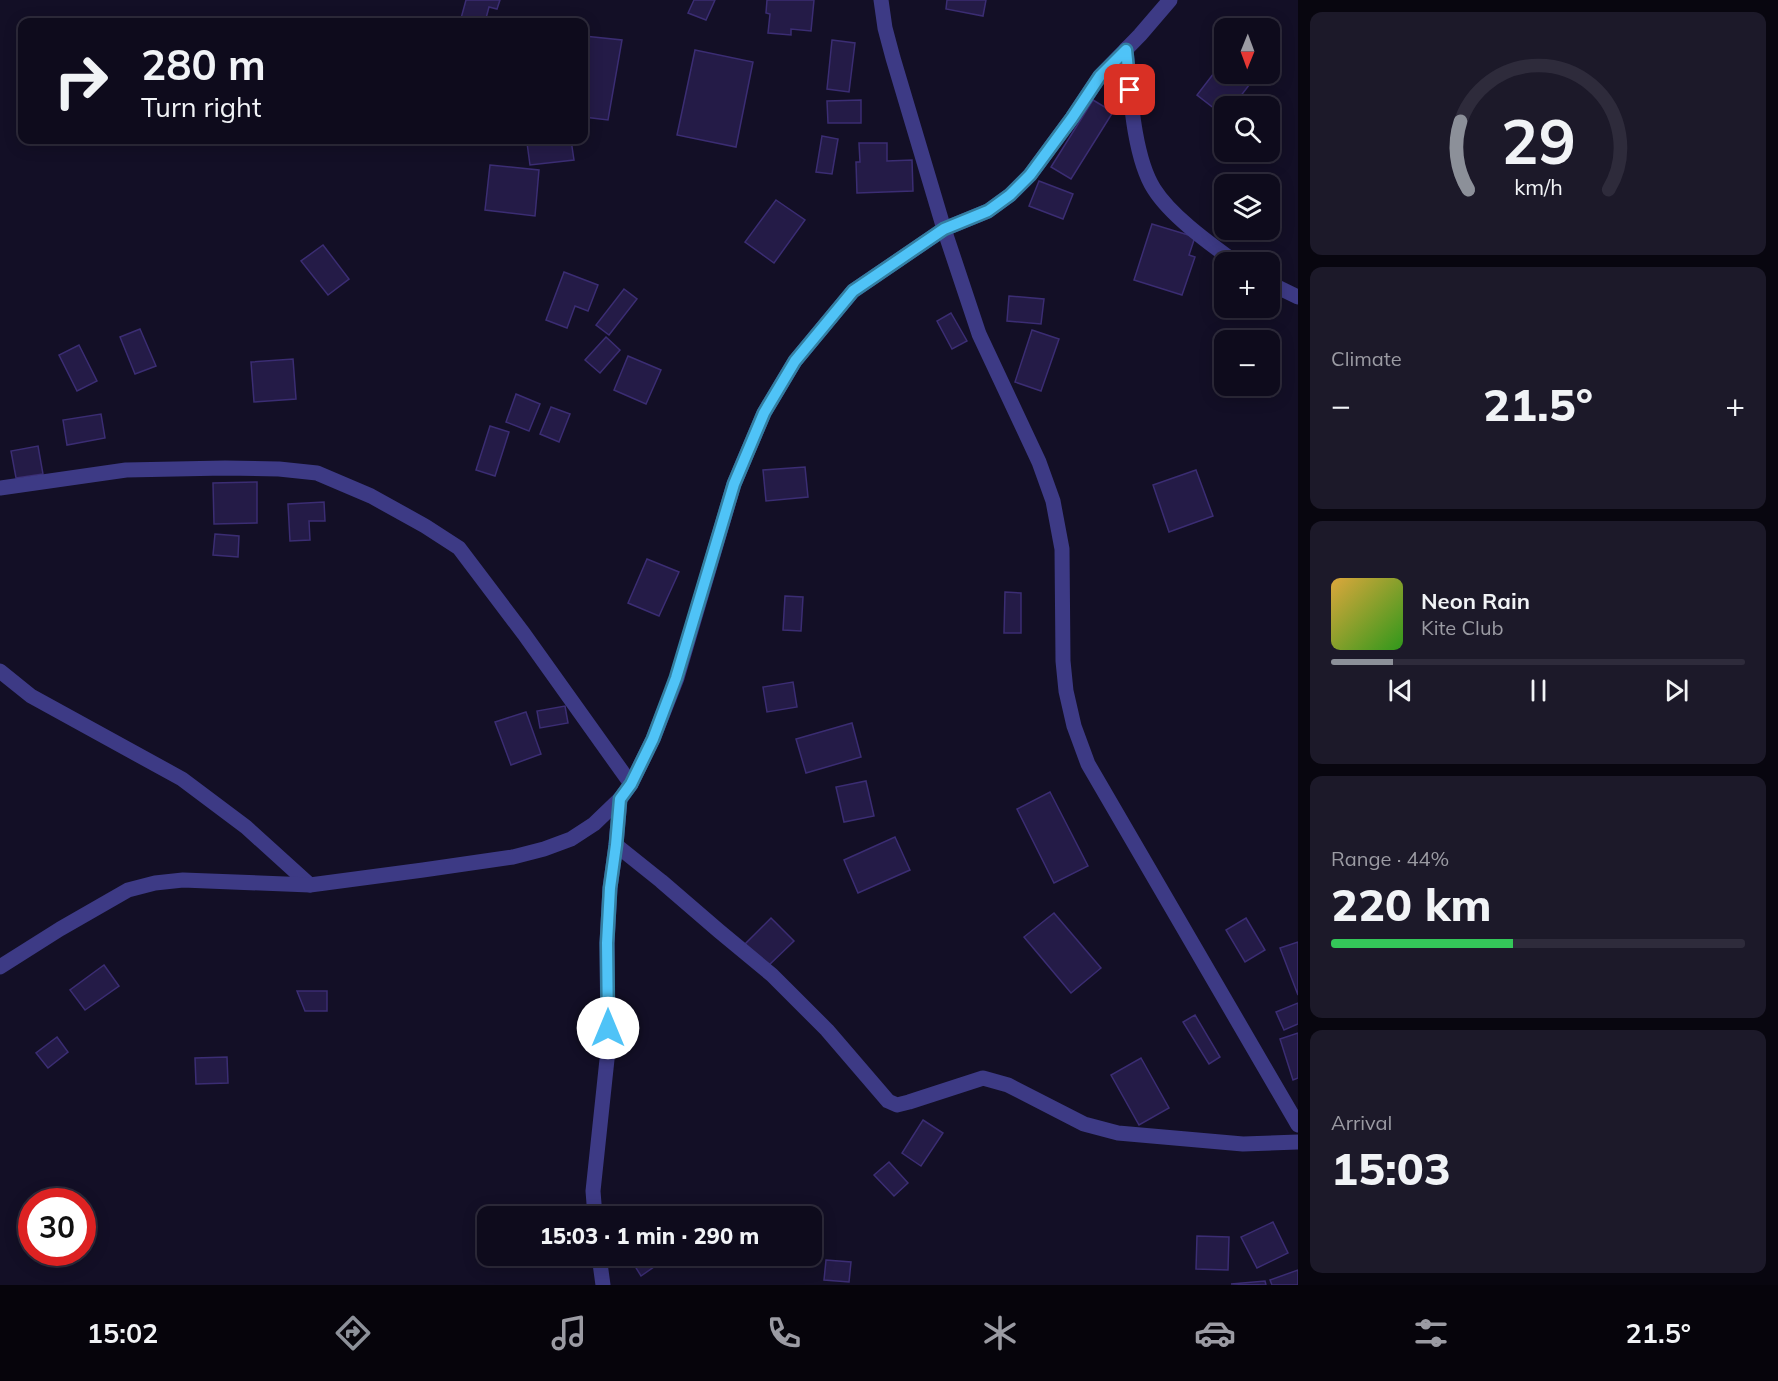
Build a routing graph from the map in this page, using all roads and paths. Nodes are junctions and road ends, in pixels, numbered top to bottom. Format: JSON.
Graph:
{"nodes":[{"id":1,"x":880,"y":0,"type":"edge"},
{"id":2,"x":1170,"y":0,"type":"edge"},
{"id":3,"x":1126,"y":50,"type":"junction"},
{"id":4,"x":944,"y":229,"type":"junction"},
{"id":5,"x":1221,"y":252,"type":"edge"},
{"id":6,"x":1280,"y":288,"type":"edge"},
{"id":7,"x":1298,"y":297,"type":"edge"},
{"id":8,"x":0,"y":488,"type":"edge"},
{"id":9,"x":0,"y":671,"type":"edge"},
{"id":10,"x":631,"y":784,"type":"junction"},
{"id":11,"x":620,"y":799,"type":"junction"},
{"id":12,"x":616,"y":845,"type":"junction"},
{"id":13,"x":310,"y":885,"type":"junction"},
{"id":14,"x":0,"y":967,"type":"edge"},
{"id":15,"x":1298,"y":1125,"type":"edge"},
{"id":16,"x":1298,"y":1142,"type":"edge"},
{"id":17,"x":594,"y":1206,"type":"edge"},
{"id":18,"x":600,"y":1266,"type":"edge"},
{"id":19,"x":603,"y":1285,"type":"edge"}],
"edges":[{"from":1,"to":4,"type":"street"},
{"from":2,"to":3,"type":"street"},
{"from":3,"to":4,"type":"street"},
{"from":3,"to":5,"type":"street"},
{"from":4,"to":10,"type":"street"},
{"from":4,"to":15,"type":"street"},
{"from":6,"to":7,"type":"street"},
{"from":8,"to":10,"type":"street"},
{"from":9,"to":13,"type":"street"},
{"from":10,"to":11,"type":"street"},
{"from":11,"to":12,"type":"street"},
{"from":11,"to":13,"type":"street"},
{"from":12,"to":16,"type":"street"},
{"from":12,"to":17,"type":"street"},
{"from":13,"to":14,"type":"street"},
{"from":18,"to":19,"type":"street"}]}
